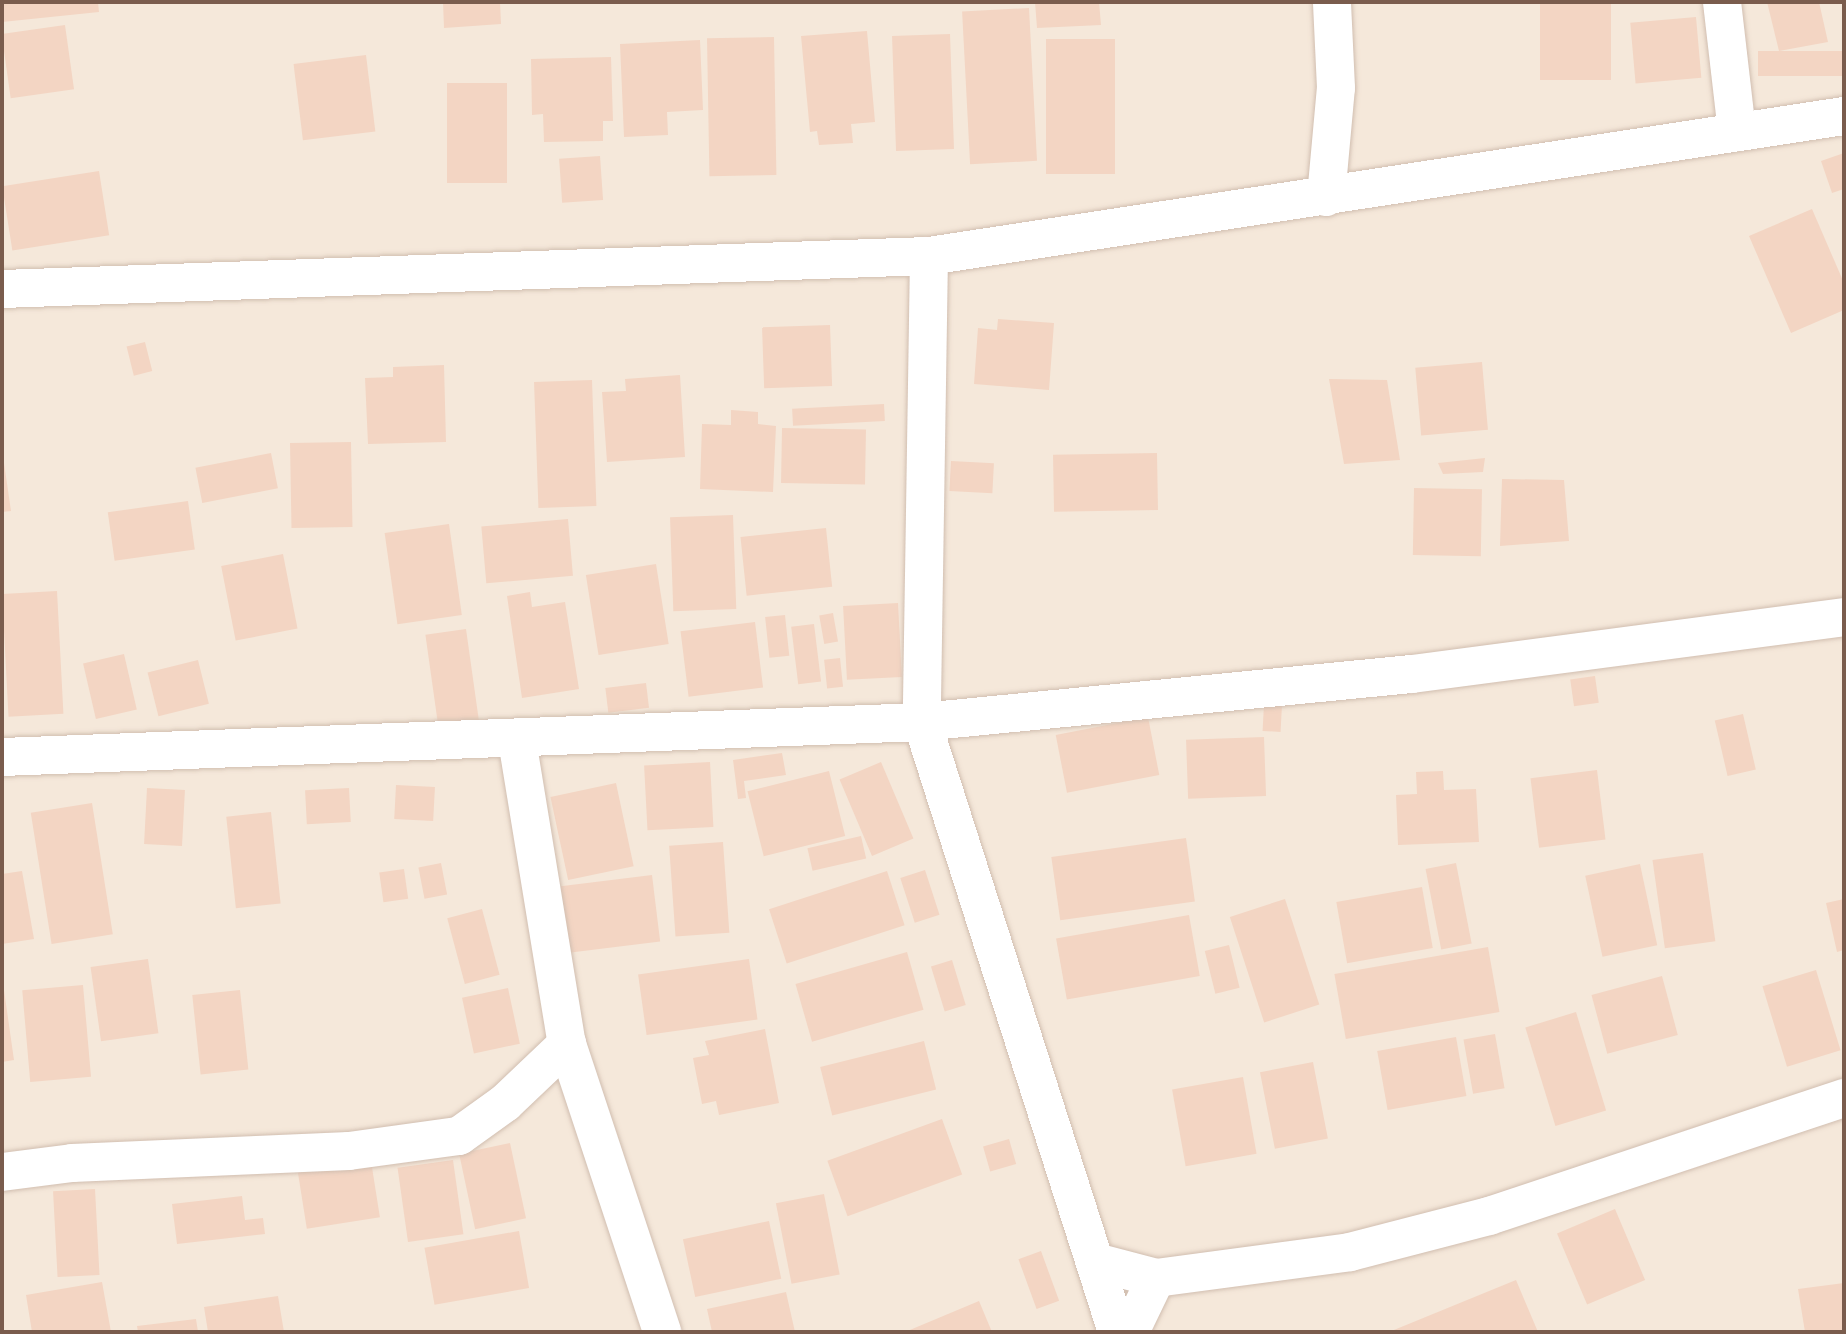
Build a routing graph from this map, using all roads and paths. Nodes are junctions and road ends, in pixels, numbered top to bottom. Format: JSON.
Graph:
{"nodes":[{"id":1,"x":1332,"y":2,"type":"edge"},
{"id":2,"x":1722,"y":2,"type":"edge"},
{"id":3,"x":1844,"y":116,"type":"edge"},
{"id":4,"x":1737,"y":132,"type":"junction"},
{"id":5,"x":1326,"y":197,"type":"junction"},
{"id":6,"x":929,"y":256,"type":"junction"},
{"id":7,"x":2,"y":289,"type":"edge"},
{"id":8,"x":1844,"y":617,"type":"edge"},
{"id":9,"x":922,"y":722,"type":"junction"},
{"id":10,"x":517,"y":740,"type":"junction"},
{"id":11,"x":2,"y":757,"type":"edge"},
{"id":12,"x":567,"y":1044,"type":"junction"},
{"id":13,"x":1844,"y":1098,"type":"edge"},
{"id":14,"x":2,"y":1172,"type":"edge"},
{"id":15,"x":1095,"y":1262,"type":"junction"},
{"id":16,"x":1156,"y":1278,"type":"junction"},
{"id":17,"x":662,"y":1332,"type":"edge"},
{"id":18,"x":1117,"y":1332,"type":"edge"},
{"id":19,"x":1130,"y":1332,"type":"edge"}],
"edges":[{"from":1,"to":5,"type":"street"},
{"from":2,"to":4,"type":"street"},
{"from":3,"to":4,"type":"street"},
{"from":4,"to":5,"type":"street"},
{"from":5,"to":6,"type":"street"},
{"from":6,"to":7,"type":"street"},
{"from":6,"to":9,"type":"street"},
{"from":8,"to":9,"type":"street"},
{"from":9,"to":10,"type":"street"},
{"from":9,"to":15,"type":"street"},
{"from":10,"to":11,"type":"street"},
{"from":10,"to":12,"type":"street"},
{"from":12,"to":14,"type":"street"},
{"from":12,"to":17,"type":"street"},
{"from":13,"to":16,"type":"street"},
{"from":15,"to":16,"type":"street"},
{"from":15,"to":18,"type":"street"},
{"from":16,"to":19,"type":"street"}]}
